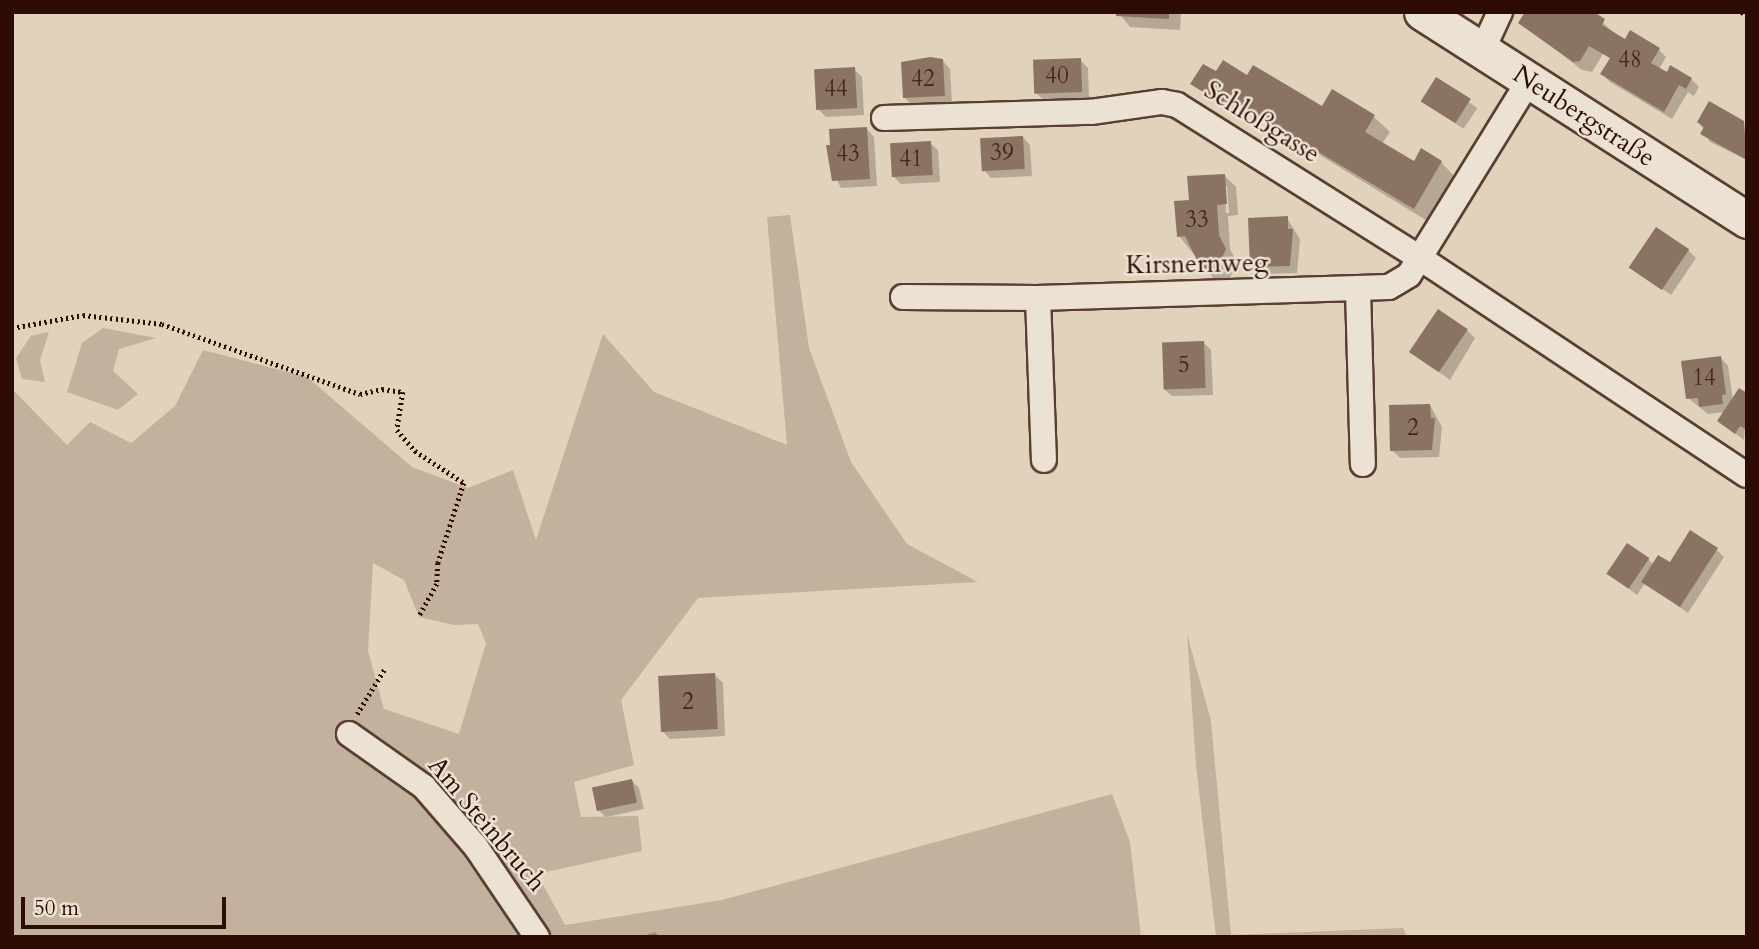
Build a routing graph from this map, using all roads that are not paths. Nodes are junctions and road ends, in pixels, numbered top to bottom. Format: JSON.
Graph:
{"nodes":[{"id":1,"x":1422,"y":12,"type":"edge"},
{"id":2,"x":1500,"y":12,"type":"edge"},
{"id":3,"x":1482,"y":51,"type":"junction"},
{"id":4,"x":1529,"y":81,"type":"junction"},
{"id":5,"x":884,"y":118,"type":"dead end"},
{"id":6,"x":1747,"y":220,"type":"edge"},
{"id":7,"x":1420,"y":258,"type":"junction"},
{"id":8,"x":1358,"y":290,"type":"junction"},
{"id":9,"x":903,"y":297,"type":"dead end"},
{"id":10,"x":1038,"y":298,"type":"junction"},
{"id":11,"x":1044,"y":460,"type":"dead end"},
{"id":12,"x":1363,"y":464,"type":"dead end"},
{"id":13,"x":1747,"y":475,"type":"edge"},
{"id":14,"x":349,"y":734,"type":"road end"},
{"id":15,"x":537,"y":937,"type":"edge"}],
"edges":[{"from":1,"to":3,"type":"street","name":"Neubergstraße"},
{"from":2,"to":3,"type":"street"},
{"from":3,"to":4,"type":"street","name":"Neubergstraße"},
{"from":4,"to":6,"type":"street","name":"Neubergstraße"},
{"from":4,"to":7,"type":"street"},
{"from":5,"to":7,"type":"street","name":"Schloßgasse"},
{"from":7,"to":8,"type":"street","name":"Kirsnernweg"},
{"from":7,"to":13,"type":"street","name":"Schloßgasse"},
{"from":8,"to":10,"type":"street","name":"Kirsnernweg"},
{"from":8,"to":12,"type":"street"},
{"from":9,"to":10,"type":"street","name":"Kirsnernweg"},
{"from":10,"to":11,"type":"street"},
{"from":14,"to":15,"type":"street","name":"Am Steinbruch"}]}
